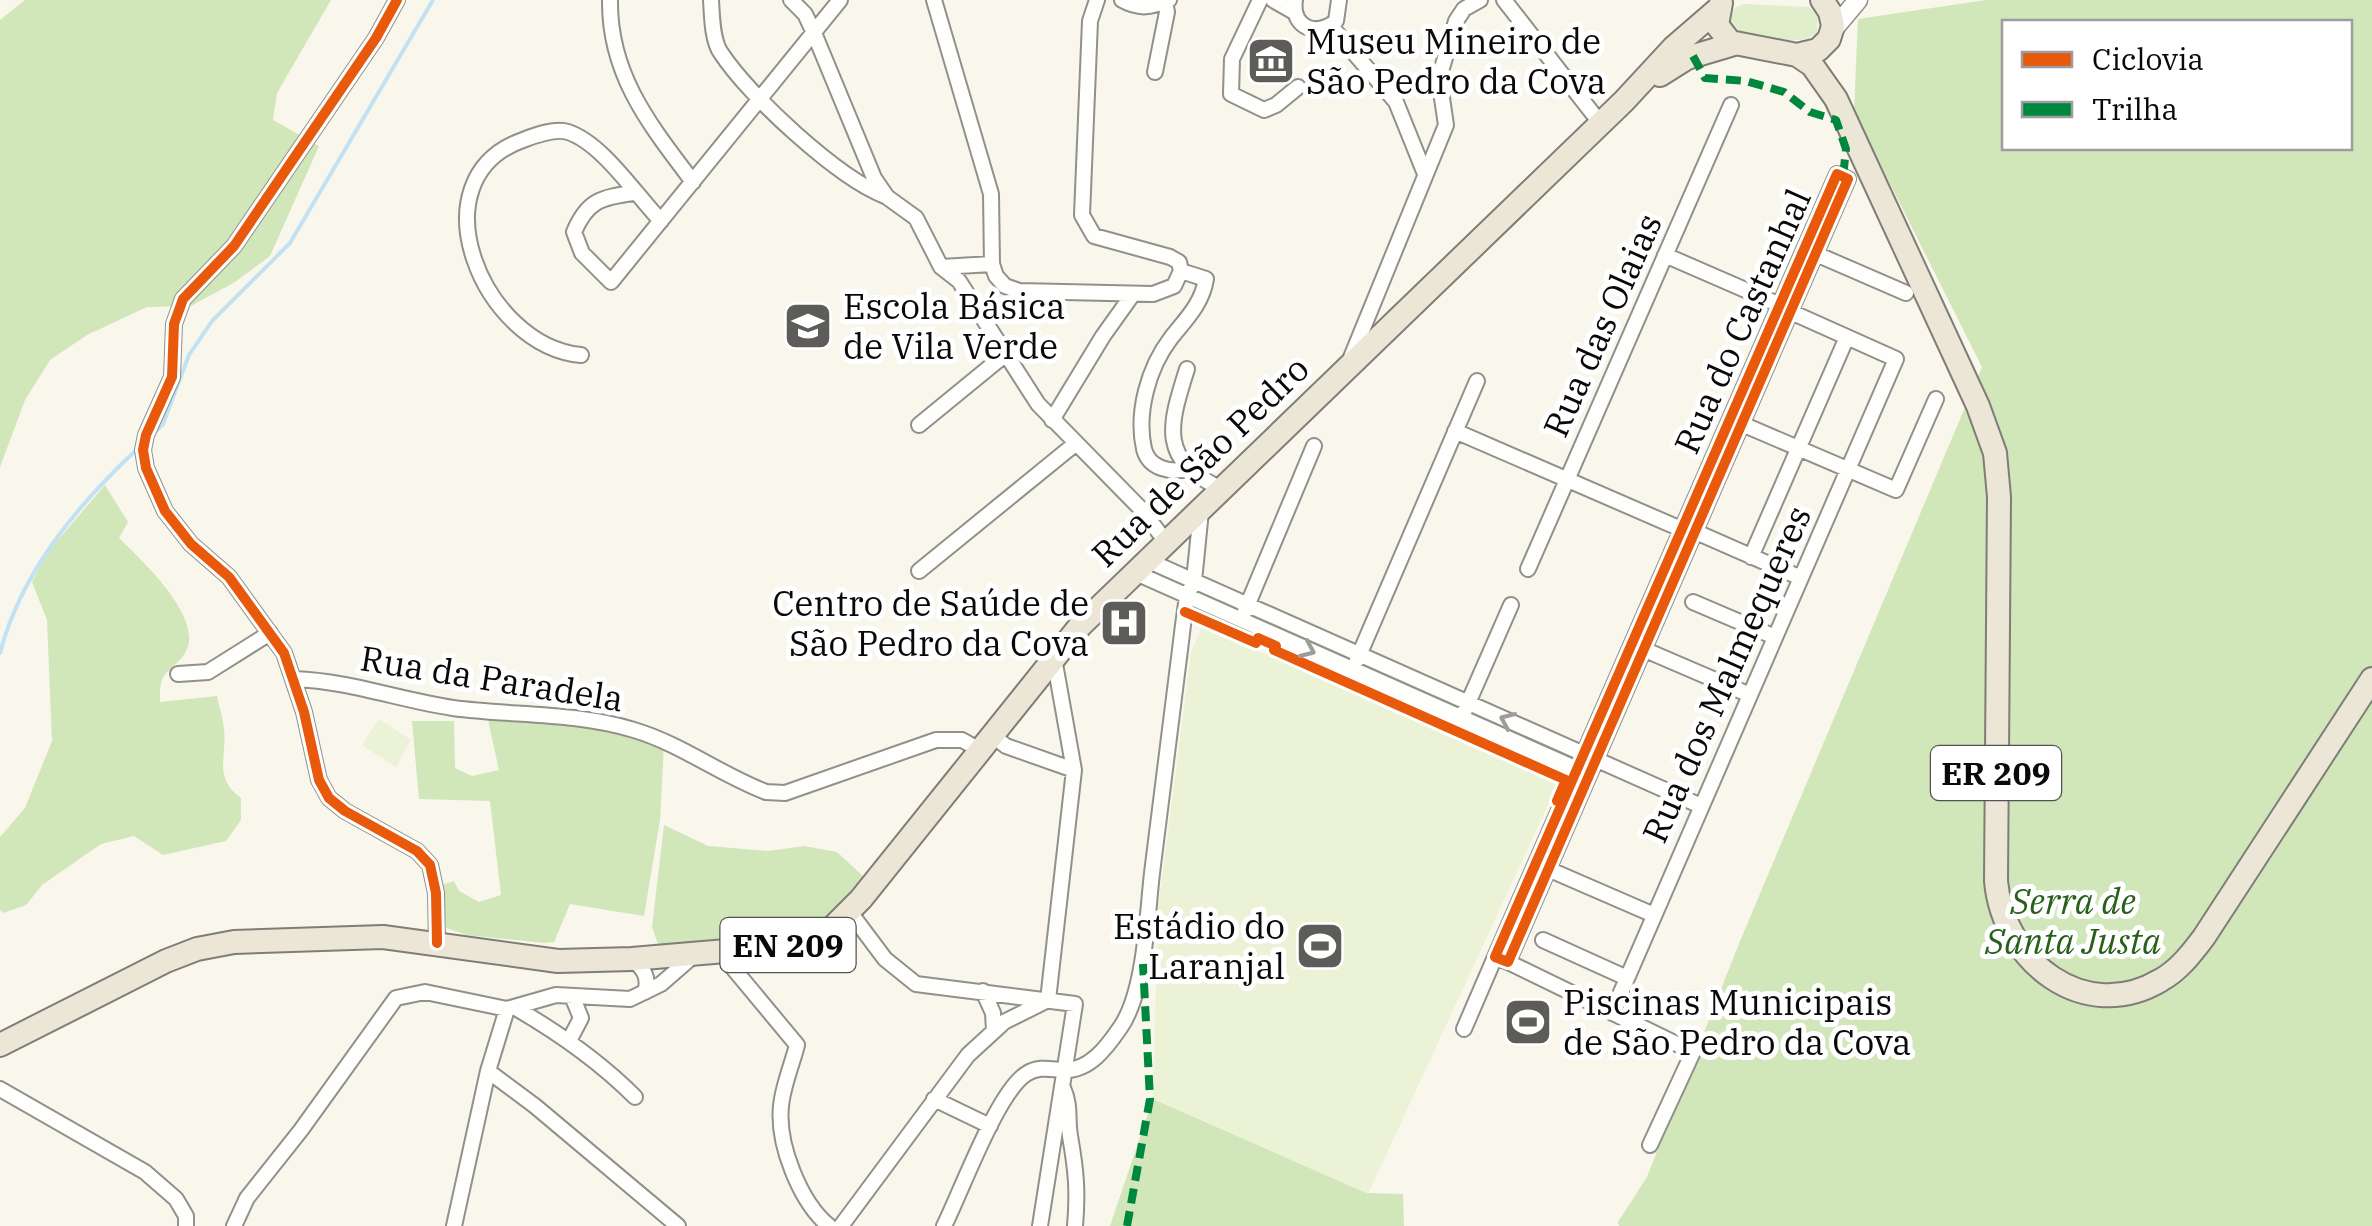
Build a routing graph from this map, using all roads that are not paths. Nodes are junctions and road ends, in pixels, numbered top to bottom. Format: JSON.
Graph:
{"nodes":[{"id":1,"x":397,"y":0,"type":"edge"},
{"id":2,"x":610,"y":0,"type":"edge"},
{"id":3,"x":711,"y":0,"type":"edge"},
{"id":4,"x":791,"y":0,"type":"edge"},
{"id":5,"x":840,"y":0,"type":"edge"},
{"id":6,"x":934,"y":0,"type":"edge"},
{"id":7,"x":1097,"y":0,"type":"edge"},
{"id":8,"x":1122,"y":0,"type":"edge"},
{"id":9,"x":1260,"y":0,"type":"edge"},
{"id":10,"x":1273,"y":0,"type":"edge"},
{"id":11,"x":1338,"y":0,"type":"edge"},
{"id":12,"x":1451,"y":0,"type":"edge"},
{"id":13,"x":1480,"y":0,"type":"edge"},
{"id":14,"x":1504,"y":0,"type":"edge"},
{"id":15,"x":1822,"y":0,"type":"edge"},
{"id":16,"x":1858,"y":0,"type":"edge"},
{"id":17,"x":1167,"y":1,"type":"edge"},
{"id":18,"x":1716,"y":3,"type":"edge"},
{"id":19,"x":1294,"y":6,"type":"edge"},
{"id":20,"x":1456,"y":21,"type":"junction"},
{"id":21,"x":1331,"y":26,"type":"junction"},
{"id":22,"x":814,"y":33,"type":"junction"},
{"id":23,"x":1828,"y":37,"type":"junction"},
{"id":24,"x":1734,"y":44,"type":"junction"},
{"id":25,"x":1797,"y":54,"type":"junction"},
{"id":26,"x":1155,"y":72,"type":"dead end"},
{"id":27,"x":1298,"y":88,"type":"dead end"},
{"id":28,"x":761,"y":98,"type":"junction"},
{"id":29,"x":1836,"y":99,"type":"junction"},
{"id":30,"x":1624,"y":102,"type":"junction"},
{"id":31,"x":1731,"y":105,"type":"dead end"},
{"id":32,"x":1601,"y":124,"type":"junction"},
{"id":33,"x":1425,"y":174,"type":"junction"},
{"id":34,"x":693,"y":182,"type":"junction"},
{"id":35,"x":634,"y":193,"type":"junction"},
{"id":36,"x":887,"y":197,"type":"junction"},
{"id":37,"x":661,"y":221,"type":"junction"},
{"id":38,"x":1816,"y":254,"type":"junction"},
{"id":39,"x":1665,"y":255,"type":"junction"},
{"id":40,"x":992,"y":264,"type":"junction"},
{"id":41,"x":941,"y":267,"type":"junction"},
{"id":42,"x":1181,"y":271,"type":"junction"},
{"id":43,"x":1133,"y":294,"type":"junction"},
{"id":44,"x":1906,"y":294,"type":"dead end"},
{"id":45,"x":1785,"y":309,"type":"junction"},
{"id":46,"x":1847,"y":337,"type":"junction"},
{"id":47,"x":1007,"y":353,"type":"junction"},
{"id":48,"x":581,"y":355,"type":"dead end"},
{"id":49,"x":1348,"y":365,"type":"junction"},
{"id":50,"x":1187,"y":368,"type":"dead end"},
{"id":51,"x":1478,"y":380,"type":"dead end"},
{"id":52,"x":1936,"y":400,"type":"dead end"},
{"id":53,"x":1052,"y":420,"type":"junction"},
{"id":54,"x":1736,"y":422,"type":"junction"},
{"id":55,"x":920,"y":425,"type":"dead end"},
{"id":56,"x":1455,"y":431,"type":"junction"},
{"id":57,"x":1075,"y":444,"type":"junction"},
{"id":58,"x":1314,"y":446,"type":"dead end"},
{"id":59,"x":1798,"y":448,"type":"junction"},
{"id":60,"x":1188,"y":469,"type":"junction"},
{"id":61,"x":1848,"y":470,"type":"junction"},
{"id":62,"x":1567,"y":480,"type":"junction"},
{"id":63,"x":1222,"y":489,"type":"junction"},
{"id":64,"x":1201,"y":510,"type":"junction"},
{"id":65,"x":1688,"y":531,"type":"junction"},
{"id":66,"x":1172,"y":538,"type":"junction"},
{"id":67,"x":1752,"y":557,"type":"junction"},
{"id":68,"x":1143,"y":567,"type":"junction"},
{"id":69,"x":1528,"y":569,"type":"dead end"},
{"id":70,"x":919,"y":571,"type":"dead end"},
{"id":71,"x":1800,"y":578,"type":"junction"},
{"id":72,"x":1194,"y":581,"type":"junction"},
{"id":73,"x":1187,"y":596,"type":"junction"},
{"id":74,"x":1693,"y":602,"type":"dead end"},
{"id":75,"x":1248,"y":605,"type":"junction"},
{"id":76,"x":1511,"y":605,"type":"dead end"},
{"id":77,"x":1242,"y":621,"type":"junction"},
{"id":78,"x":270,"y":633,"type":"junction"},
{"id":79,"x":1775,"y":637,"type":"junction"},
{"id":80,"x":1638,"y":646,"type":"junction"},
{"id":81,"x":1359,"y":655,"type":"junction"},
{"id":82,"x":1054,"y":658,"type":"junction"},
{"id":83,"x":1352,"y":670,"type":"junction"},
{"id":84,"x":178,"y":674,"type":"dead end"},
{"id":85,"x":295,"y":679,"type":"junction"},
{"id":86,"x":2372,"y":679,"type":"edge"},
{"id":87,"x":1750,"y":695,"type":"junction"},
{"id":88,"x":1468,"y":703,"type":"junction"},
{"id":89,"x":1462,"y":718,"type":"junction"},
{"id":90,"x":986,"y":743,"type":"junction"},
{"id":91,"x":1585,"y":754,"type":"junction"},
{"id":92,"x":1074,"y":770,"type":"junction"},
{"id":93,"x":1583,"y":772,"type":"junction"},
{"id":94,"x":1702,"y":806,"type":"junction"},
{"id":95,"x":1542,"y":866,"type":"junction"},
{"id":96,"x":849,"y":911,"type":"junction"},
{"id":97,"x":1654,"y":915,"type":"junction"},
{"id":98,"x":1543,"y":940,"type":"dead end"},
{"id":99,"x":436,"y":943,"type":"junction"},
{"id":100,"x":723,"y":951,"type":"junction"},
{"id":101,"x":696,"y":953,"type":"junction"},
{"id":102,"x":1502,"y":959,"type":"junction"},
{"id":103,"x":632,"y":960,"type":"junction"},
{"id":104,"x":1627,"y":978,"type":"junction"},
{"id":105,"x":983,"y":991,"type":"junction"},
{"id":106,"x":644,"y":992,"type":"junction"},
{"id":107,"x":572,"y":996,"type":"junction"},
{"id":108,"x":1048,"y":1000,"type":"junction"},
{"id":109,"x":510,"y":1008,"type":"junction"},
{"id":110,"x":1612,"y":1013,"type":"junction"},
{"id":111,"x":1464,"y":1029,"type":"dead end"},
{"id":112,"x":994,"y":1030,"type":"junction"},
{"id":113,"x":570,"y":1040,"type":"junction"},
{"id":114,"x":0,"y":1045,"type":"edge"},
{"id":115,"x":488,"y":1071,"type":"junction"},
{"id":116,"x":1066,"y":1071,"type":"junction"},
{"id":117,"x":1063,"y":1087,"type":"junction"},
{"id":118,"x":0,"y":1089,"type":"edge"},
{"id":119,"x":635,"y":1098,"type":"dead end"},
{"id":120,"x":934,"y":1099,"type":"junction"},
{"id":121,"x":990,"y":1126,"type":"junction"},
{"id":122,"x":1650,"y":1145,"type":"dead end"},
{"id":123,"x":189,"y":1223,"type":"edge"},
{"id":124,"x":234,"y":1226,"type":"edge"},
{"id":125,"x":454,"y":1226,"type":"edge"},
{"id":126,"x":678,"y":1226,"type":"edge"},
{"id":127,"x":830,"y":1226,"type":"edge"},
{"id":128,"x":842,"y":1226,"type":"edge"},
{"id":129,"x":944,"y":1226,"type":"edge"},
{"id":130,"x":1040,"y":1226,"type":"edge"},
{"id":131,"x":1075,"y":1226,"type":"edge"}],
"edges":[{"from":1,"to":78,"type":"street"},
{"from":2,"to":34,"type":"street"},
{"from":3,"to":28,"type":"street"},
{"from":4,"to":22,"type":"street"},
{"from":5,"to":22,"type":"street"},
{"from":6,"to":40,"type":"street"},
{"from":7,"to":42,"type":"street"},
{"from":8,"to":17,"type":"street"},
{"from":9,"to":27,"type":"street"},
{"from":10,"to":19,"type":"street"},
{"from":11,"to":21,"type":"street"},
{"from":12,"to":20,"type":"street"},
{"from":13,"to":20,"type":"street"},
{"from":14,"to":32,"type":"street"},
{"from":15,"to":23,"type":"main road","number":"ER 209"},
{"from":16,"to":23,"type":"street"},
{"from":17,"to":26,"type":"street"},
{"from":18,"to":24,"type":"main road"},
{"from":18,"to":30,"type":"main road","name":"Rua de São Pedro"},
{"from":19,"to":21,"type":"street"},
{"from":20,"to":33,"type":"street"},
{"from":21,"to":33,"type":"street"},
{"from":22,"to":28,"type":"street"},
{"from":22,"to":36,"type":"street"},
{"from":23,"to":25,"type":"main road"},
{"from":23,"to":29,"type":"main road","number":"ER 209"},
{"from":24,"to":25,"type":"main road"},
{"from":24,"to":30,"type":"main road","name":"Rua de São Pedro"},
{"from":25,"to":29,"type":"main road","number":"ER 209"},
{"from":28,"to":34,"type":"street"},
{"from":28,"to":36,"type":"street"},
{"from":29,"to":86,"type":"main road","number":"ER 209"},
{"from":30,"to":32,"type":"main road","name":"Rua de São Pedro"},
{"from":31,"to":39,"type":"street","name":"Rua das Olaias"},
{"from":32,"to":49,"type":"main road","name":"Rua de São Pedro"},
{"from":33,"to":49,"type":"street"},
{"from":34,"to":37,"type":"street"},
{"from":35,"to":37,"type":"street"},
{"from":35,"to":37,"type":"street"},
{"from":35,"to":48,"type":"street"},
{"from":36,"to":41,"type":"street"},
{"from":38,"to":44,"type":"street"},
{"from":38,"to":45,"type":"street","name":"Rua do Castanhal"},
{"from":38,"to":45,"type":"street","name":"Rua do Castanhal"},
{"from":39,"to":45,"type":"street"},
{"from":39,"to":62,"type":"street","name":"Rua das Olaias"},
{"from":40,"to":41,"type":"street"},
{"from":40,"to":43,"type":"street"},
{"from":41,"to":47,"type":"street"},
{"from":42,"to":43,"type":"street"},
{"from":42,"to":60,"type":"street"},
{"from":43,"to":53,"type":"street"},
{"from":45,"to":46,"type":"street"},
{"from":45,"to":54,"type":"street","name":"Rua do Castanhal"},
{"from":46,"to":59,"type":"street"},
{"from":46,"to":61,"type":"street","name":"Rua dos Malmequeres"},
{"from":47,"to":53,"type":"street"},
{"from":47,"to":55,"type":"street"},
{"from":49,"to":63,"type":"main road","name":"Rua de São Pedro","number":"EN 209"},
{"from":50,"to":60,"type":"street"},
{"from":51,"to":56,"type":"street"},
{"from":52,"to":61,"type":"street"},
{"from":53,"to":57,"type":"street"},
{"from":54,"to":59,"type":"street"},
{"from":54,"to":65,"type":"street","name":"Rua do Castanhal"},
{"from":56,"to":62,"type":"street"},
{"from":56,"to":81,"type":"street"},
{"from":57,"to":66,"type":"street"},
{"from":57,"to":70,"type":"street"},
{"from":58,"to":75,"type":"street"},
{"from":59,"to":61,"type":"street"},
{"from":59,"to":67,"type":"street"},
{"from":60,"to":63,"type":"street"},
{"from":61,"to":71,"type":"street","name":"Rua dos Malmequeres"},
{"from":62,"to":65,"type":"street"},
{"from":62,"to":69,"type":"street","name":"Rua das Olaias"},
{"from":63,"to":64,"type":"main road","name":"Rua de São Pedro","number":"EN 209"},
{"from":64,"to":66,"type":"main road","name":"Rua de São Pedro","number":"EN 209"},
{"from":64,"to":72,"type":"street"},
{"from":65,"to":67,"type":"street"},
{"from":65,"to":80,"type":"street","name":"Rua do Castanhal"},
{"from":66,"to":68,"type":"main road","name":"Rua de São Pedro","number":"EN 209"},
{"from":67,"to":71,"type":"street"},
{"from":68,"to":72,"type":"street"},
{"from":68,"to":73,"type":"street"},
{"from":68,"to":82,"type":"main road","name":"Rua de São Pedro","number":"EN 209"},
{"from":71,"to":79,"type":"street","name":"Rua dos Malmequeres"},
{"from":72,"to":73,"type":"street"},
{"from":72,"to":75,"type":"street"},
{"from":73,"to":77,"type":"street"},
{"from":73,"to":116,"type":"street"},
{"from":74,"to":79,"type":"street"},
{"from":75,"to":77,"type":"street"},
{"from":75,"to":81,"type":"street"},
{"from":76,"to":88,"type":"street"},
{"from":77,"to":83,"type":"street","one_way":true},
{"from":78,"to":84,"type":"street"},
{"from":78,"to":85,"type":"street"},
{"from":79,"to":87,"type":"street","name":"Rua dos Malmequeres"},
{"from":80,"to":87,"type":"street"},
{"from":80,"to":91,"type":"street","name":"Rua do Castanhal"},
{"from":80,"to":91,"type":"street","name":"Rua do Castanhal"},
{"from":81,"to":83,"type":"street"},
{"from":81,"to":88,"type":"street"},
{"from":82,"to":90,"type":"main road","name":"Rua de São Pedro","number":"EN 209"},
{"from":82,"to":92,"type":"street"},
{"from":83,"to":89,"type":"street"},
{"from":85,"to":90,"type":"street","name":"Rua da Paradela"},
{"from":85,"to":99,"type":"street"},
{"from":87,"to":94,"type":"street","name":"Rua dos Malmequeres"},
{"from":88,"to":89,"type":"street"},
{"from":91,"to":88,"type":"street","one_way":true},
{"from":89,"to":93,"type":"street"},
{"from":90,"to":92,"type":"street","name":"Rua da Paradela"},
{"from":90,"to":96,"type":"main road","name":"Rua de São Pedro","number":"EN 209"},
{"from":91,"to":93,"type":"street","name":"Rua do Castanhal"},
{"from":91,"to":94,"type":"street"},
{"from":92,"to":108,"type":"street"},
{"from":93,"to":95,"type":"street","name":"Rua do Castanhal"},
{"from":94,"to":97,"type":"street","name":"Rua dos Malmequeres"},
{"from":95,"to":97,"type":"street"},
{"from":95,"to":102,"type":"street","name":"Rua do Castanhal"},
{"from":96,"to":100,"type":"main road","name":"Rua de São Pedro","number":"EN 209"},
{"from":96,"to":105,"type":"street"},
{"from":97,"to":104,"type":"street","name":"Rua dos Malmequeres"},
{"from":98,"to":104,"type":"street"},
{"from":99,"to":103,"type":"main road","name":"Rua de São Pedro","number":"EN 209"},
{"from":99,"to":114,"type":"main road","name":"Rua de São Pedro","number":"EN 209"},
{"from":100,"to":101,"type":"main road","name":"Rua de São Pedro","number":"EN 209"},
{"from":100,"to":127,"type":"street"},
{"from":101,"to":103,"type":"main road","name":"Rua de São Pedro","number":"EN 209"},
{"from":101,"to":106,"type":"street"},
{"from":102,"to":110,"type":"street"},
{"from":102,"to":111,"type":"street","name":"Rua do Castanhal"},
{"from":103,"to":106,"type":"street"},
{"from":104,"to":110,"type":"street","name":"Rua dos Malmequeres"},
{"from":105,"to":108,"type":"street"},
{"from":105,"to":112,"type":"street"},
{"from":106,"to":107,"type":"street"},
{"from":107,"to":109,"type":"street"},
{"from":107,"to":113,"type":"street"},
{"from":108,"to":112,"type":"street"},
{"from":108,"to":116,"type":"street"},
{"from":109,"to":113,"type":"street"},
{"from":109,"to":115,"type":"street"},
{"from":109,"to":124,"type":"street"},
{"from":110,"to":122,"type":"street"},
{"from":112,"to":120,"type":"street"},
{"from":113,"to":119,"type":"street"},
{"from":115,"to":125,"type":"street"},
{"from":115,"to":126,"type":"street"},
{"from":116,"to":117,"type":"street"},
{"from":116,"to":121,"type":"street"},
{"from":117,"to":130,"type":"street"},
{"from":117,"to":131,"type":"street"},
{"from":118,"to":123,"type":"street"},
{"from":120,"to":121,"type":"street"},
{"from":120,"to":128,"type":"street"},
{"from":121,"to":129,"type":"street"}]}
